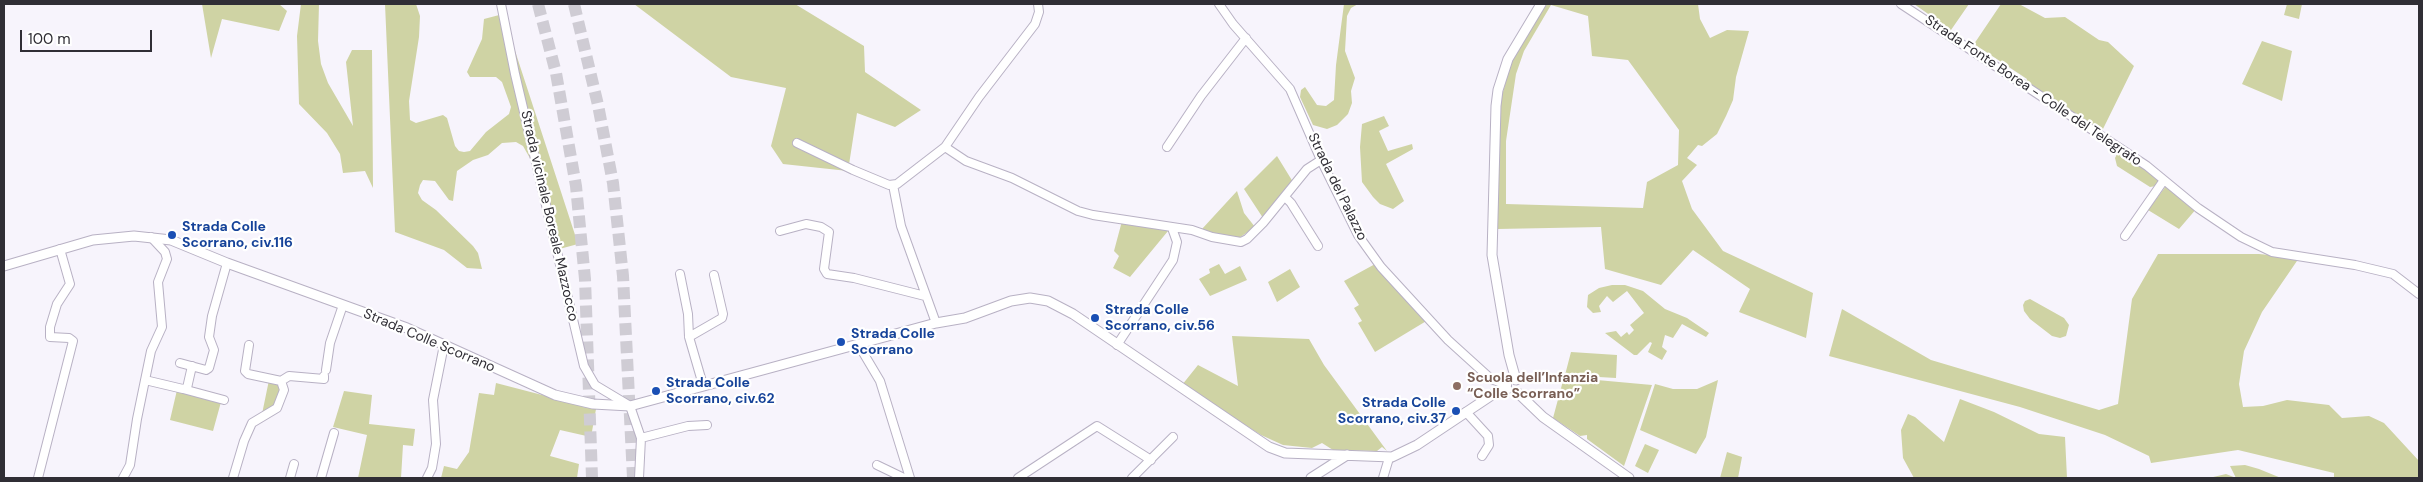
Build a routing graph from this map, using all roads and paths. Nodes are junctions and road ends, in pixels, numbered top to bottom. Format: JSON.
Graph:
{"nodes":[{"id":1,"x":502,"y":4,"type":"edge"},
{"id":2,"x":1038,"y":4,"type":"edge"},
{"id":3,"x":1219,"y":4,"type":"edge"},
{"id":4,"x":1541,"y":4,"type":"edge"},
{"id":5,"x":1901,"y":4,"type":"edge"},
{"id":6,"x":1246,"y":38,"type":"junction"},
{"id":7,"x":797,"y":143,"type":"dead end"},
{"id":8,"x":1167,"y":147,"type":"dead end"},
{"id":9,"x":945,"y":148,"type":"junction"},
{"id":10,"x":1321,"y":160,"type":"junction"},
{"id":11,"x":2164,"y":180,"type":"junction"},
{"id":12,"x":893,"y":186,"type":"junction"},
{"id":13,"x":1285,"y":197,"type":"junction"},
{"id":14,"x":1172,"y":228,"type":"junction"},
{"id":15,"x":780,"y":231,"type":"dead end"},
{"id":16,"x":2125,"y":236,"type":"dead end"},
{"id":17,"x":151,"y":237,"type":"junction"},
{"id":18,"x":1318,"y":246,"type":"dead end"},
{"id":19,"x":60,"y":248,"type":"junction"},
{"id":20,"x":227,"y":263,"type":"junction"},
{"id":21,"x":4,"y":266,"type":"edge"},
{"id":22,"x":680,"y":274,"type":"dead end"},
{"id":23,"x":714,"y":275,"type":"dead end"},
{"id":24,"x":2419,"y":294,"type":"edge"},
{"id":25,"x":925,"y":296,"type":"junction"},
{"id":26,"x":343,"y":306,"type":"junction"},
{"id":27,"x":936,"y":323,"type":"junction"},
{"id":28,"x":689,"y":337,"type":"junction"},
{"id":29,"x":858,"y":344,"type":"junction"},
{"id":30,"x":249,"y":345,"type":"dead end"},
{"id":31,"x":444,"y":345,"type":"junction"},
{"id":32,"x":1118,"y":345,"type":"junction"},
{"id":33,"x":180,"y":363,"type":"dead end"},
{"id":34,"x":192,"y":366,"type":"junction"},
{"id":35,"x":145,"y":380,"type":"junction"},
{"id":36,"x":281,"y":381,"type":"junction"},
{"id":37,"x":1510,"y":384,"type":"junction"},
{"id":38,"x":703,"y":385,"type":"junction"},
{"id":39,"x":184,"y":389,"type":"junction"},
{"id":40,"x":224,"y":400,"type":"dead end"},
{"id":41,"x":630,"y":406,"type":"junction"},
{"id":42,"x":1466,"y":412,"type":"junction"},
{"id":43,"x":707,"y":425,"type":"dead end"},
{"id":44,"x":334,"y":433,"type":"dead end"},
{"id":45,"x":1173,"y":436,"type":"dead end"},
{"id":46,"x":640,"y":438,"type":"junction"},
{"id":47,"x":1347,"y":455,"type":"junction"},
{"id":48,"x":1482,"y":456,"type":"dead end"},
{"id":49,"x":1389,"y":458,"type":"junction"},
{"id":50,"x":1151,"y":460,"type":"junction"},
{"id":51,"x":294,"y":464,"type":"dead end"},
{"id":52,"x":877,"y":465,"type":"dead end"},
{"id":53,"x":38,"y":478,"type":"edge"},
{"id":54,"x":123,"y":478,"type":"edge"},
{"id":55,"x":233,"y":478,"type":"edge"},
{"id":56,"x":290,"y":478,"type":"edge"},
{"id":57,"x":321,"y":478,"type":"edge"},
{"id":58,"x":427,"y":478,"type":"edge"},
{"id":59,"x":639,"y":478,"type":"edge"},
{"id":60,"x":904,"y":478,"type":"edge"},
{"id":61,"x":910,"y":478,"type":"edge"},
{"id":62,"x":1018,"y":478,"type":"edge"},
{"id":63,"x":1132,"y":478,"type":"edge"},
{"id":64,"x":1311,"y":478,"type":"edge"},
{"id":65,"x":1383,"y":478,"type":"edge"},
{"id":66,"x":1630,"y":478,"type":"edge"}],
"edges":[{"from":1,"to":41,"type":"street","name":"Strada vicinale Boreale Mazzocco"},
{"from":2,"to":9,"type":"street"},
{"from":3,"to":6,"type":"street","name":"Strada del Palazzo"},
{"from":4,"to":37,"type":"street"},
{"from":5,"to":11,"type":"street","name":"Strada Fonte Borea - Colle del Telegrafo"},
{"from":6,"to":8,"type":"street"},
{"from":6,"to":10,"type":"street","name":"Strada del Palazzo"},
{"from":7,"to":12,"type":"street"},
{"from":9,"to":12,"type":"street"},
{"from":9,"to":14,"type":"street"},
{"from":10,"to":13,"type":"street"},
{"from":10,"to":37,"type":"street","name":"Strada del Palazzo"},
{"from":11,"to":16,"type":"street"},
{"from":11,"to":24,"type":"street","name":"Strada Fonte Borea - Colle del Telegrafo"},
{"from":12,"to":25,"type":"street"},
{"from":13,"to":14,"type":"street"},
{"from":13,"to":18,"type":"street"},
{"from":14,"to":32,"type":"street"},
{"from":15,"to":25,"type":"street"},
{"from":17,"to":19,"type":"street","name":"Strada Colle Scorrano"},
{"from":17,"to":20,"type":"street","name":"Strada Colle Scorrano"},
{"from":17,"to":35,"type":"street"},
{"from":19,"to":21,"type":"street","name":"Strada Colle Scorrano"},
{"from":19,"to":53,"type":"street"},
{"from":20,"to":26,"type":"street","name":"Strada Colle Scorrano"},
{"from":20,"to":34,"type":"street"},
{"from":22,"to":28,"type":"street"},
{"from":23,"to":28,"type":"street"},
{"from":25,"to":27,"type":"street"},
{"from":26,"to":31,"type":"street","name":"Strada Colle Scorrano"},
{"from":26,"to":36,"type":"street"},
{"from":27,"to":29,"type":"street","name":"Strada Colle Scorrano"},
{"from":27,"to":32,"type":"street","name":"Strada Colle Scorrano"},
{"from":28,"to":38,"type":"street"},
{"from":29,"to":38,"type":"street","name":"Strada Colle Scorrano"},
{"from":29,"to":61,"type":"street"},
{"from":30,"to":36,"type":"street"},
{"from":31,"to":41,"type":"street","name":"Strada Colle Scorrano"},
{"from":31,"to":58,"type":"street"},
{"from":32,"to":47,"type":"street","name":"Strada Colle Scorrano"},
{"from":33,"to":34,"type":"street"},
{"from":34,"to":39,"type":"street"},
{"from":35,"to":39,"type":"street"},
{"from":35,"to":54,"type":"street"},
{"from":36,"to":55,"type":"street"},
{"from":37,"to":42,"type":"street","name":"Strada Colle Scorrano"},
{"from":37,"to":66,"type":"street"},
{"from":38,"to":41,"type":"street","name":"Strada Colle Scorrano"},
{"from":39,"to":40,"type":"street"},
{"from":41,"to":46,"type":"street"},
{"from":42,"to":48,"type":"street"},
{"from":42,"to":49,"type":"street","name":"Strada Colle Scorrano"},
{"from":43,"to":46,"type":"street"},
{"from":44,"to":57,"type":"street"},
{"from":45,"to":50,"type":"street"},
{"from":46,"to":59,"type":"street"},
{"from":47,"to":49,"type":"street","name":"Strada Colle Scorrano"},
{"from":47,"to":64,"type":"street"},
{"from":49,"to":65,"type":"street"},
{"from":50,"to":62,"type":"street"},
{"from":50,"to":63,"type":"street"},
{"from":51,"to":56,"type":"street"},
{"from":52,"to":60,"type":"street"}]}
